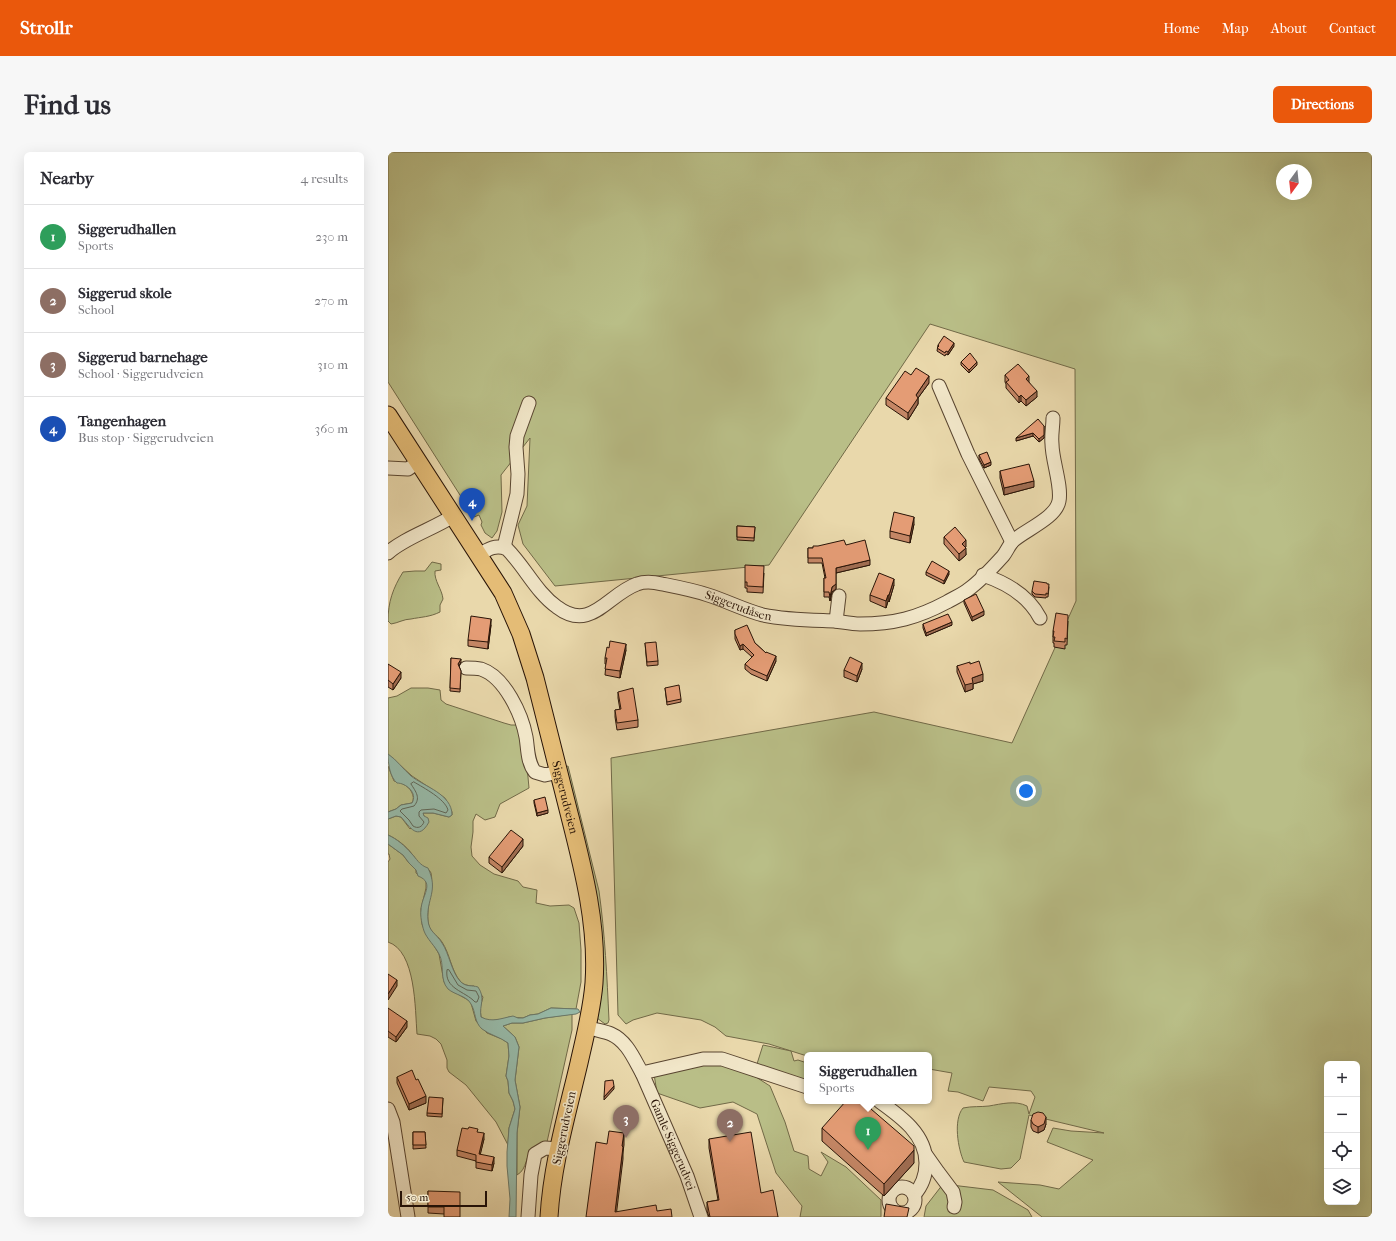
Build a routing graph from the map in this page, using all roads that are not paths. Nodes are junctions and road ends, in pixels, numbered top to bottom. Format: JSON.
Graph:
{"nodes":[{"id":1,"x":939,"y":386,"type":"dead end"},
{"id":2,"x":529,"y":403,"type":"dead end"},
{"id":3,"x":388,"y":415,"type":"edge"},
{"id":4,"x":1053,"y":418,"type":"dead end"},
{"id":5,"x":418,"y":462,"type":"junction"},
{"id":6,"x":388,"y":468,"type":"edge"},
{"id":7,"x":453,"y":516,"type":"junction"},
{"id":8,"x":1012,"y":542,"type":"junction"},
{"id":9,"x":504,"y":547,"type":"junction"},
{"id":10,"x":388,"y":553,"type":"edge"},
{"id":11,"x":479,"y":555,"type":"junction"},
{"id":12,"x":983,"y":575,"type":"junction"},
{"id":13,"x":839,"y":596,"type":"dead end"},
{"id":14,"x":1040,"y":618,"type":"dead end"},
{"id":15,"x":836,"y":621,"type":"junction"},
{"id":16,"x":466,"y":668,"type":"dead end"},
{"id":17,"x":559,"y":772,"type":"junction"},
{"id":18,"x":587,"y":1028,"type":"junction"},
{"id":19,"x":642,"y":1073,"type":"junction"},
{"id":20,"x":804,"y":1086,"type":"edge"},
{"id":21,"x":883,"y":1104,"type":"edge"},
{"id":22,"x":388,"y":1109,"type":"edge"},
{"id":23,"x":559,"y":1149,"type":"junction"},
{"id":24,"x":926,"y":1155,"type":"junction"},
{"id":25,"x":914,"y":1195,"type":"dead end"},
{"id":26,"x":954,"y":1207,"type":"dead end"},
{"id":27,"x":408,"y":1217,"type":"edge"},
{"id":28,"x":528,"y":1217,"type":"edge"},
{"id":29,"x":549,"y":1217,"type":"edge"},
{"id":30,"x":701,"y":1217,"type":"edge"}],
"edges":[{"from":1,"to":8,"type":"street"},
{"from":2,"to":9,"type":"street"},
{"from":3,"to":5,"type":"main road","name":"Siggerudveien"},
{"from":4,"to":8,"type":"street","name":"Siggerudåsen"},
{"from":5,"to":6,"type":"street"},
{"from":5,"to":7,"type":"main road","name":"Siggerudveien"},
{"from":7,"to":10,"type":"street"},
{"from":7,"to":11,"type":"main road","name":"Siggerudveien"},
{"from":8,"to":12,"type":"street","name":"Siggerudåsen"},
{"from":9,"to":11,"type":"street"},
{"from":9,"to":15,"type":"street","name":"Siggerudåsen"},
{"from":11,"to":17,"type":"main road","name":"Siggerudveien"},
{"from":12,"to":14,"type":"street"},
{"from":12,"to":15,"type":"street","name":"Siggerudåsen"},
{"from":13,"to":15,"type":"street"},
{"from":16,"to":17,"type":"street"},
{"from":17,"to":18,"type":"main road","name":"Siggerudveien"},
{"from":18,"to":19,"type":"street","name":"Gamle Siggerudvei"},
{"from":18,"to":23,"type":"main road","name":"Siggerudveien"},
{"from":19,"to":20,"type":"street"},
{"from":19,"to":30,"type":"street","name":"Gamle Siggerudvei"},
{"from":21,"to":24,"type":"street"},
{"from":22,"to":27,"type":"street"},
{"from":23,"to":28,"type":"street"},
{"from":23,"to":29,"type":"main road","name":"Siggerudveien"},
{"from":24,"to":25,"type":"street"},
{"from":24,"to":26,"type":"street"}]}
